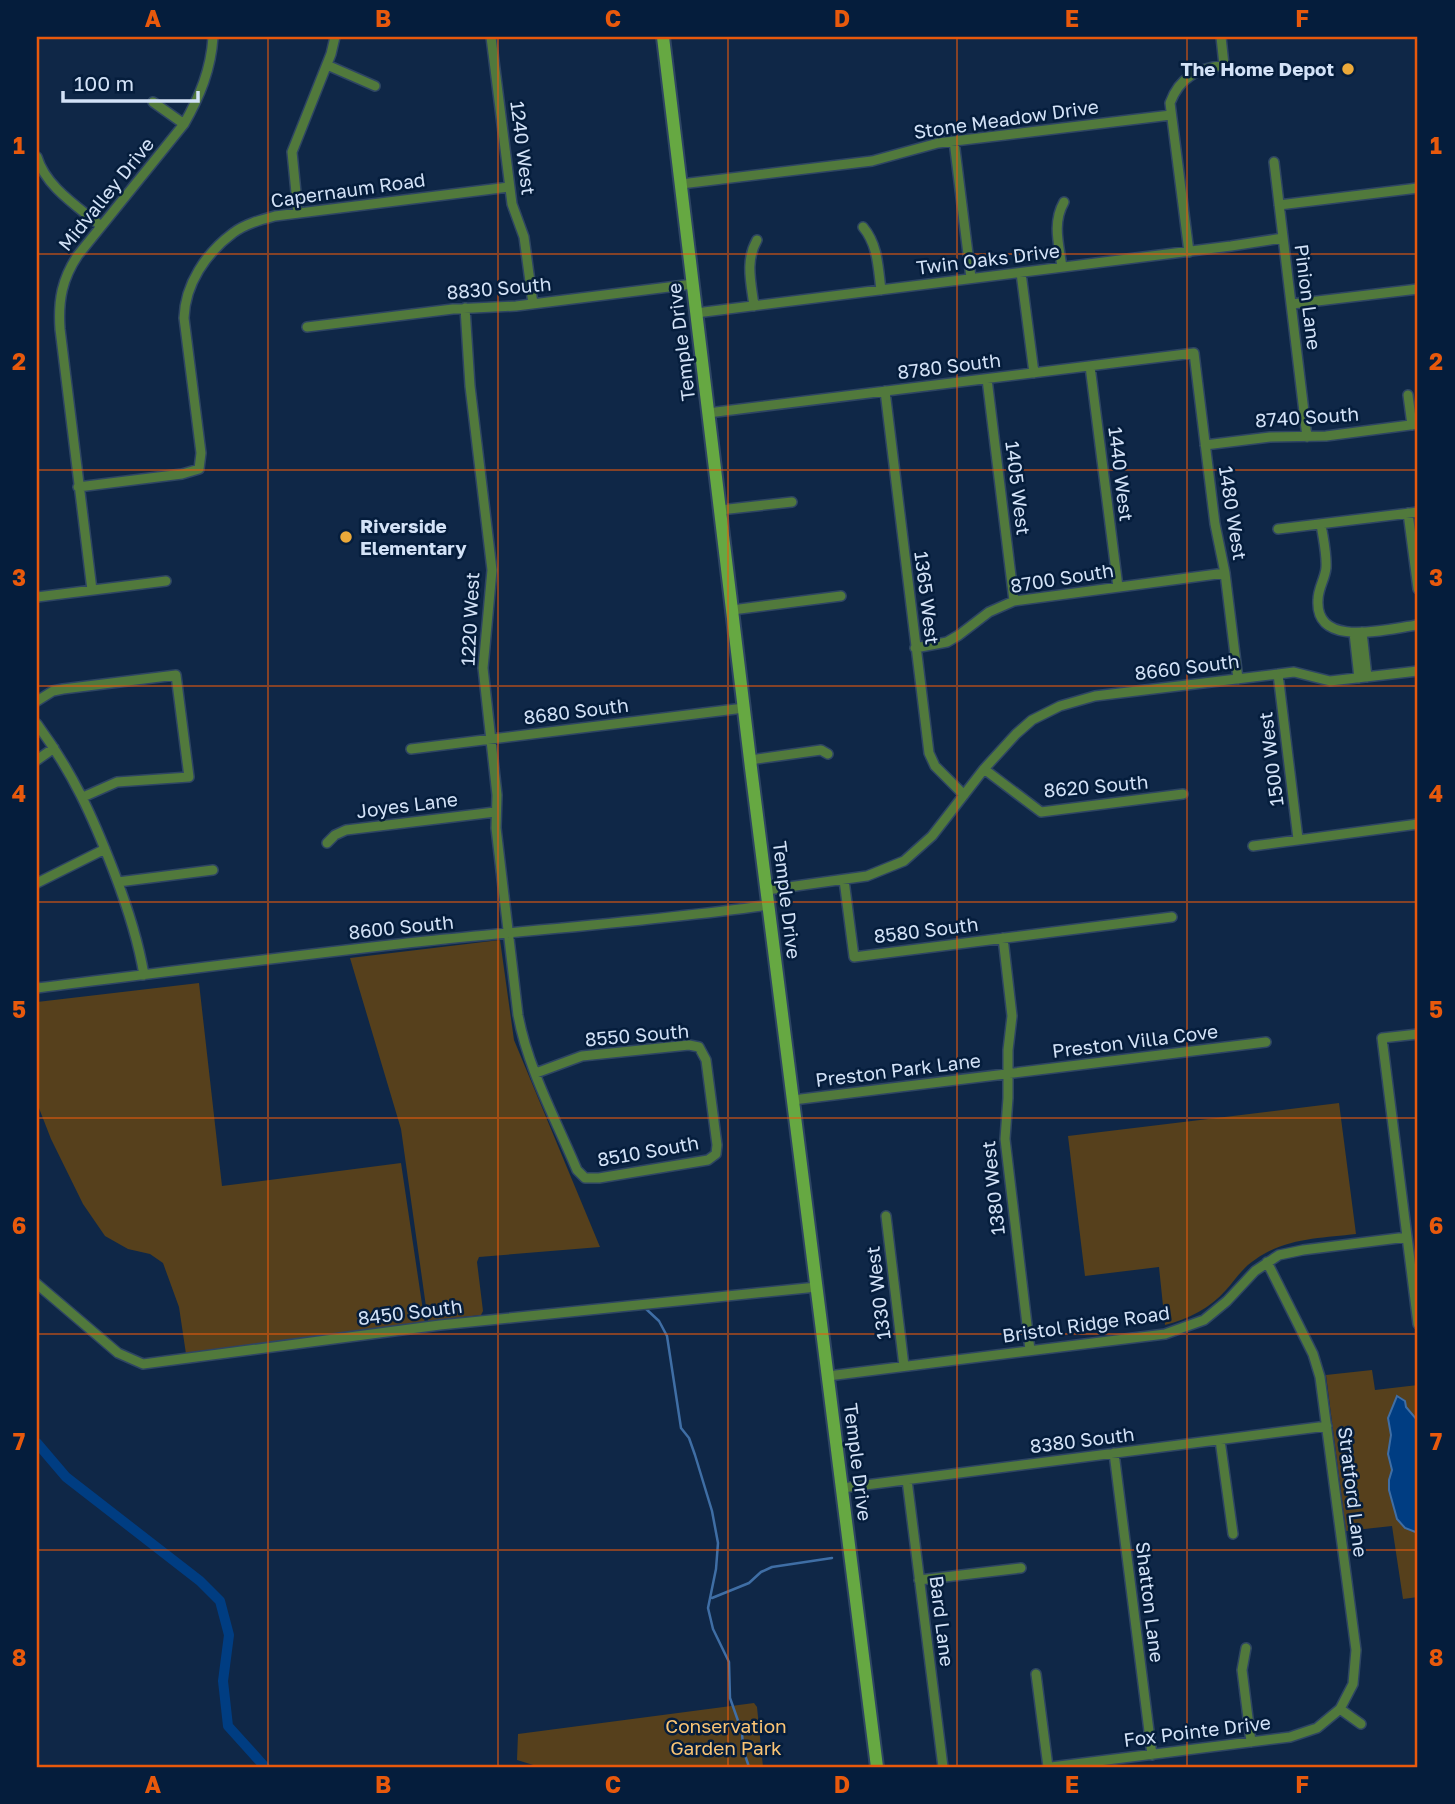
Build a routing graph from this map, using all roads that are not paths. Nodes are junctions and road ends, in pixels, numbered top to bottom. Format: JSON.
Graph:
{"nodes":[{"id":1,"x":212,"y":37,"type":"edge"},
{"id":2,"x":335,"y":37,"type":"edge"},
{"id":3,"x":491,"y":37,"type":"edge"},
{"id":4,"x":663,"y":37,"type":"edge"},
{"id":5,"x":1221,"y":37,"type":"edge"},
{"id":6,"x":327,"y":65,"type":"junction"},
{"id":7,"x":375,"y":86,"type":"dead end"},
{"id":8,"x":153,"y":102,"type":"dead end"},
{"id":9,"x":1171,"y":115,"type":"junction"},
{"id":10,"x":184,"y":124,"type":"junction"},
{"id":11,"x":954,"y":141,"type":"junction"},
{"id":12,"x":37,"y":157,"type":"edge"},
{"id":13,"x":1274,"y":162,"type":"dead end"},
{"id":14,"x":681,"y":184,"type":"junction"},
{"id":15,"x":509,"y":187,"type":"junction"},
{"id":16,"x":1418,"y":188,"type":"edge"},
{"id":17,"x":1064,"y":202,"type":"dead end"},
{"id":18,"x":1279,"y":205,"type":"junction"},
{"id":19,"x":298,"y":213,"type":"junction"},
{"id":20,"x":101,"y":226,"type":"junction"},
{"id":21,"x":863,"y":227,"type":"dead end"},
{"id":22,"x":1283,"y":238,"type":"junction"},
{"id":23,"x":757,"y":240,"type":"dead end"},
{"id":24,"x":1188,"y":252,"type":"junction"},
{"id":25,"x":1062,"y":267,"type":"junction"},
{"id":26,"x":1021,"y":273,"type":"junction"},
{"id":27,"x":971,"y":278,"type":"junction"},
{"id":28,"x":693,"y":284,"type":"junction"},
{"id":29,"x":1418,"y":289,"type":"edge"},
{"id":30,"x":881,"y":290,"type":"junction"},
{"id":31,"x":533,"y":304,"type":"junction"},
{"id":32,"x":1292,"y":304,"type":"junction"},
{"id":33,"x":754,"y":306,"type":"junction"},
{"id":34,"x":466,"y":308,"type":"junction"},
{"id":35,"x":696,"y":313,"type":"junction"},
{"id":36,"x":307,"y":327,"type":"dead end"},
{"id":37,"x":1194,"y":353,"type":"joint"},
{"id":38,"x":1090,"y":366,"type":"junction"},
{"id":39,"x":1034,"y":373,"type":"junction"},
{"id":40,"x":987,"y":379,"type":"junction"},
{"id":41,"x":885,"y":391,"type":"junction"},
{"id":42,"x":1408,"y":394,"type":"dead end"},
{"id":43,"x":708,"y":413,"type":"junction"},
{"id":44,"x":1415,"y":425,"type":"edge"},
{"id":45,"x":1307,"y":437,"type":"junction"},
{"id":46,"x":1205,"y":445,"type":"junction"},
{"id":47,"x":78,"y":487,"type":"junction"},
{"id":48,"x":792,"y":502,"type":"dead end"},
{"id":49,"x":720,"y":510,"type":"junction"},
{"id":50,"x":1413,"y":512,"type":"edge"},
{"id":51,"x":1321,"y":524,"type":"junction"},
{"id":52,"x":1278,"y":529,"type":"dead end"},
{"id":53,"x":1225,"y":573,"type":"junction"},
{"id":54,"x":166,"y":580,"type":"dead end"},
{"id":55,"x":1118,"y":587,"type":"junction"},
{"id":56,"x":1418,"y":589,"type":"edge"},
{"id":57,"x":92,"y":590,"type":"junction"},
{"id":58,"x":841,"y":596,"type":"dead end"},
{"id":59,"x":37,"y":597,"type":"edge"},
{"id":60,"x":1014,"y":601,"type":"junction"},
{"id":61,"x":732,"y":610,"type":"junction"},
{"id":62,"x":1418,"y":625,"type":"edge"},
{"id":63,"x":1358,"y":632,"type":"junction"},
{"id":64,"x":915,"y":648,"type":"junction"},
{"id":65,"x":1418,"y":671,"type":"edge"},
{"id":66,"x":1278,"y":674,"type":"junction"},
{"id":67,"x":1363,"y":678,"type":"junction"},
{"id":68,"x":1238,"y":679,"type":"junction"},
{"id":69,"x":37,"y":701,"type":"edge"},
{"id":70,"x":744,"y":708,"type":"junction"},
{"id":71,"x":37,"y":724,"type":"edge"},
{"id":72,"x":491,"y":740,"type":"junction"},
{"id":73,"x":54,"y":748,"type":"junction"},
{"id":74,"x":411,"y":749,"type":"dead end"},
{"id":75,"x":828,"y":754,"type":"dead end"},
{"id":76,"x":37,"y":760,"type":"edge"},
{"id":77,"x":750,"y":760,"type":"junction"},
{"id":78,"x":984,"y":769,"type":"junction"},
{"id":79,"x":1183,"y":794,"type":"dead end"},
{"id":80,"x":964,"y":795,"type":"junction"},
{"id":81,"x":83,"y":797,"type":"junction"},
{"id":82,"x":495,"y":812,"type":"junction"},
{"id":83,"x":1418,"y":824,"type":"edge"},
{"id":84,"x":1298,"y":839,"type":"junction"},
{"id":85,"x":327,"y":844,"type":"dead end"},
{"id":86,"x":1253,"y":846,"type":"dead end"},
{"id":87,"x":105,"y":849,"type":"junction"},
{"id":88,"x":213,"y":870,"type":"dead end"},
{"id":89,"x":844,"y":880,"type":"junction"},
{"id":90,"x":118,"y":882,"type":"junction"},
{"id":91,"x":37,"y":883,"type":"edge"},
{"id":92,"x":767,"y":890,"type":"junction"},
{"id":93,"x":769,"y":905,"type":"junction"},
{"id":94,"x":1172,"y":916,"type":"dead end"},
{"id":95,"x":508,"y":933,"type":"junction"},
{"id":96,"x":1003,"y":938,"type":"junction"},
{"id":97,"x":144,"y":975,"type":"junction"},
{"id":98,"x":37,"y":988,"type":"edge"},
{"id":99,"x":1418,"y":1034,"type":"edge"},
{"id":100,"x":1266,"y":1042,"type":"dead end"},
{"id":101,"x":536,"y":1073,"type":"junction"},
{"id":102,"x":1008,"y":1074,"type":"junction"},
{"id":103,"x":793,"y":1100,"type":"junction"},
{"id":104,"x":716,"y":1154,"type":"joint"},
{"id":105,"x":585,"y":1178,"type":"joint"},
{"id":106,"x":886,"y":1216,"type":"dead end"},
{"id":107,"x":1407,"y":1237,"type":"junction"},
{"id":108,"x":1266,"y":1262,"type":"junction"},
{"id":109,"x":37,"y":1284,"type":"edge"},
{"id":110,"x":817,"y":1287,"type":"junction"},
{"id":111,"x":1418,"y":1324,"type":"edge"},
{"id":112,"x":1030,"y":1350,"type":"junction"},
{"id":113,"x":904,"y":1366,"type":"junction"},
{"id":114,"x":828,"y":1376,"type":"junction"},
{"id":115,"x":1327,"y":1426,"type":"junction"},
{"id":116,"x":1220,"y":1440,"type":"junction"},
{"id":117,"x":1114,"y":1453,"type":"junction"},
{"id":118,"x":907,"y":1480,"type":"junction"},
{"id":119,"x":842,"y":1488,"type":"junction"},
{"id":120,"x":1233,"y":1534,"type":"dead end"},
{"id":121,"x":1021,"y":1568,"type":"dead end"},
{"id":122,"x":919,"y":1580,"type":"junction"},
{"id":123,"x":1246,"y":1648,"type":"dead end"},
{"id":124,"x":1036,"y":1674,"type":"dead end"},
{"id":125,"x":1340,"y":1709,"type":"junction"},
{"id":126,"x":1361,"y":1724,"type":"dead end"},
{"id":127,"x":1251,"y":1742,"type":"junction"},
{"id":128,"x":1152,"y":1755,"type":"junction"},
{"id":129,"x":877,"y":1767,"type":"edge"},
{"id":130,"x":943,"y":1767,"type":"edge"},
{"id":131,"x":1049,"y":1767,"type":"edge"}],
"edges":[{"from":1,"to":10,"type":"street","name":"Midvalley Drive"},
{"from":2,"to":6,"type":"street"},
{"from":3,"to":15,"type":"street","name":"1240 West"},
{"from":4,"to":14,"type":"street","name":"Temple Drive"},
{"from":5,"to":9,"type":"street"},
{"from":6,"to":7,"type":"street"},
{"from":6,"to":19,"type":"street"},
{"from":8,"to":10,"type":"street"},
{"from":9,"to":11,"type":"street","name":"Stone Meadow Drive"},
{"from":9,"to":24,"type":"street"},
{"from":10,"to":20,"type":"street","name":"Midvalley Drive"},
{"from":11,"to":14,"type":"street","name":"Stone Meadow Drive"},
{"from":11,"to":27,"type":"street"},
{"from":12,"to":20,"type":"street"},
{"from":13,"to":18,"type":"street","name":"Pinion Lane"},
{"from":14,"to":28,"type":"street","name":"Temple Drive"},
{"from":15,"to":19,"type":"street","name":"Capernaum Road"},
{"from":15,"to":31,"type":"street","name":"1240 West"},
{"from":16,"to":18,"type":"street"},
{"from":17,"to":25,"type":"street"},
{"from":18,"to":22,"type":"street","name":"Pinion Lane"},
{"from":19,"to":47,"type":"street","name":"Capernaum Road"},
{"from":20,"to":47,"type":"street","name":"Midvalley Drive"},
{"from":21,"to":30,"type":"street"},
{"from":22,"to":24,"type":"street","name":"Twin Oaks Drive"},
{"from":22,"to":32,"type":"street","name":"Pinion Lane"},
{"from":23,"to":33,"type":"street"},
{"from":24,"to":25,"type":"street","name":"Twin Oaks Drive"},
{"from":25,"to":26,"type":"street","name":"Twin Oaks Drive"},
{"from":26,"to":27,"type":"street","name":"Twin Oaks Drive"},
{"from":26,"to":39,"type":"street"},
{"from":27,"to":30,"type":"street","name":"Twin Oaks Drive"},
{"from":28,"to":31,"type":"street","name":"8830 South"},
{"from":28,"to":35,"type":"street","name":"Temple Drive"},
{"from":29,"to":32,"type":"street"},
{"from":30,"to":33,"type":"street","name":"Twin Oaks Drive"},
{"from":31,"to":34,"type":"street","name":"8830 South"},
{"from":32,"to":45,"type":"street","name":"Pinion Lane"},
{"from":33,"to":35,"type":"street","name":"Twin Oaks Drive"},
{"from":34,"to":36,"type":"street","name":"8830 South"},
{"from":34,"to":72,"type":"street","name":"1220 West"},
{"from":35,"to":43,"type":"street","name":"Temple Drive"},
{"from":37,"to":38,"type":"street","name":"8780 South"},
{"from":37,"to":46,"type":"street","name":"1480 West"},
{"from":38,"to":39,"type":"street","name":"8780 South"},
{"from":38,"to":55,"type":"street","name":"1440 West"},
{"from":39,"to":40,"type":"street","name":"8780 South"},
{"from":40,"to":41,"type":"street","name":"8780 South"},
{"from":40,"to":60,"type":"street","name":"1405 West"},
{"from":41,"to":43,"type":"street","name":"8780 South"},
{"from":41,"to":64,"type":"street","name":"1365 West"},
{"from":42,"to":44,"type":"street","name":"8740 South"},
{"from":43,"to":49,"type":"street","name":"Temple Drive"},
{"from":44,"to":45,"type":"street","name":"8740 South"},
{"from":45,"to":46,"type":"street","name":"8740 South"},
{"from":46,"to":53,"type":"street","name":"1480 West"},
{"from":47,"to":57,"type":"street","name":"Midvalley Drive"},
{"from":48,"to":49,"type":"street"},
{"from":49,"to":61,"type":"street","name":"Temple Drive"},
{"from":50,"to":51,"type":"street"},
{"from":50,"to":56,"type":"street"},
{"from":51,"to":52,"type":"street"},
{"from":51,"to":63,"type":"street"},
{"from":53,"to":55,"type":"street","name":"8700 South"},
{"from":53,"to":68,"type":"street","name":"1480 West"},
{"from":54,"to":57,"type":"street"},
{"from":55,"to":60,"type":"street","name":"8700 South"},
{"from":57,"to":59,"type":"street"},
{"from":58,"to":61,"type":"street"},
{"from":60,"to":64,"type":"street","name":"8700 South"},
{"from":61,"to":70,"type":"street","name":"Temple Drive"},
{"from":62,"to":63,"type":"street"},
{"from":63,"to":67,"type":"street"},
{"from":64,"to":80,"type":"street","name":"1365 West"},
{"from":65,"to":67,"type":"street","name":"8660 South"},
{"from":66,"to":67,"type":"street","name":"8660 South"},
{"from":66,"to":68,"type":"street","name":"8660 South"},
{"from":66,"to":84,"type":"street","name":"1500 West"},
{"from":68,"to":78,"type":"street","name":"8660 South"},
{"from":69,"to":81,"type":"street"},
{"from":70,"to":72,"type":"street","name":"8680 South"},
{"from":70,"to":77,"type":"street","name":"Temple Drive"},
{"from":71,"to":73,"type":"street"},
{"from":72,"to":74,"type":"street","name":"8680 South"},
{"from":72,"to":82,"type":"street","name":"1220 West"},
{"from":73,"to":76,"type":"street"},
{"from":73,"to":81,"type":"street"},
{"from":75,"to":77,"type":"street"},
{"from":77,"to":92,"type":"street","name":"Temple Drive"},
{"from":78,"to":79,"type":"street","name":"8620 South"},
{"from":78,"to":80,"type":"street","name":"8660 South"},
{"from":80,"to":89,"type":"street","name":"8660 South"},
{"from":81,"to":87,"type":"street"},
{"from":82,"to":85,"type":"street","name":"Joyes Lane"},
{"from":82,"to":95,"type":"street","name":"1220 West"},
{"from":83,"to":84,"type":"street"},
{"from":84,"to":86,"type":"street"},
{"from":87,"to":90,"type":"street"},
{"from":87,"to":91,"type":"street"},
{"from":88,"to":90,"type":"street"},
{"from":89,"to":92,"type":"street","name":"8660 South"},
{"from":89,"to":96,"type":"street","name":"8580 South"},
{"from":90,"to":97,"type":"street"},
{"from":92,"to":93,"type":"street","name":"Temple Drive"},
{"from":93,"to":95,"type":"street","name":"8600 South"},
{"from":93,"to":103,"type":"street","name":"Temple Drive"},
{"from":94,"to":96,"type":"street","name":"8580 South"},
{"from":95,"to":97,"type":"street","name":"8600 South"},
{"from":95,"to":101,"type":"street","name":"1220 West"},
{"from":96,"to":102,"type":"street","name":"1380 West"},
{"from":97,"to":98,"type":"street","name":"8600 South"},
{"from":99,"to":107,"type":"street"},
{"from":100,"to":102,"type":"street","name":"Preston Villa Cove"},
{"from":101,"to":104,"type":"street","name":"8550 South"},
{"from":101,"to":105,"type":"street","name":"1220 West"},
{"from":102,"to":103,"type":"street","name":"Preston Park Lane"},
{"from":102,"to":112,"type":"street","name":"1380 West"},
{"from":103,"to":110,"type":"street","name":"Temple Drive"},
{"from":104,"to":105,"type":"street","name":"8510 South"},
{"from":106,"to":113,"type":"street","name":"1330 West"},
{"from":107,"to":108,"type":"street","name":"Bristol Ridge Road"},
{"from":107,"to":111,"type":"street"},
{"from":108,"to":112,"type":"street","name":"Bristol Ridge Road"},
{"from":108,"to":115,"type":"street","name":"Stratford Lane"},
{"from":109,"to":110,"type":"street","name":"8450 South"},
{"from":110,"to":114,"type":"street","name":"Temple Drive"},
{"from":112,"to":113,"type":"street","name":"Bristol Ridge Road"},
{"from":113,"to":114,"type":"street","name":"Bristol Ridge Road"},
{"from":114,"to":119,"type":"street","name":"Temple Drive"},
{"from":115,"to":116,"type":"street","name":"8380 South"},
{"from":115,"to":125,"type":"street","name":"Stratford Lane"},
{"from":116,"to":117,"type":"street","name":"8380 South"},
{"from":116,"to":120,"type":"street"},
{"from":117,"to":118,"type":"street","name":"8380 South"},
{"from":117,"to":128,"type":"street","name":"Shatton Lane"},
{"from":118,"to":119,"type":"street","name":"8380 South"},
{"from":118,"to":122,"type":"street","name":"Bard Lane"},
{"from":119,"to":129,"type":"street","name":"Temple Drive"},
{"from":121,"to":122,"type":"street"},
{"from":122,"to":130,"type":"street","name":"Bard Lane"},
{"from":123,"to":127,"type":"street"},
{"from":124,"to":131,"type":"street"},
{"from":125,"to":126,"type":"street"},
{"from":125,"to":127,"type":"street","name":"Fox Pointe Drive"},
{"from":127,"to":128,"type":"street","name":"Fox Pointe Drive"},
{"from":128,"to":131,"type":"street","name":"Fox Pointe Drive"}]}
